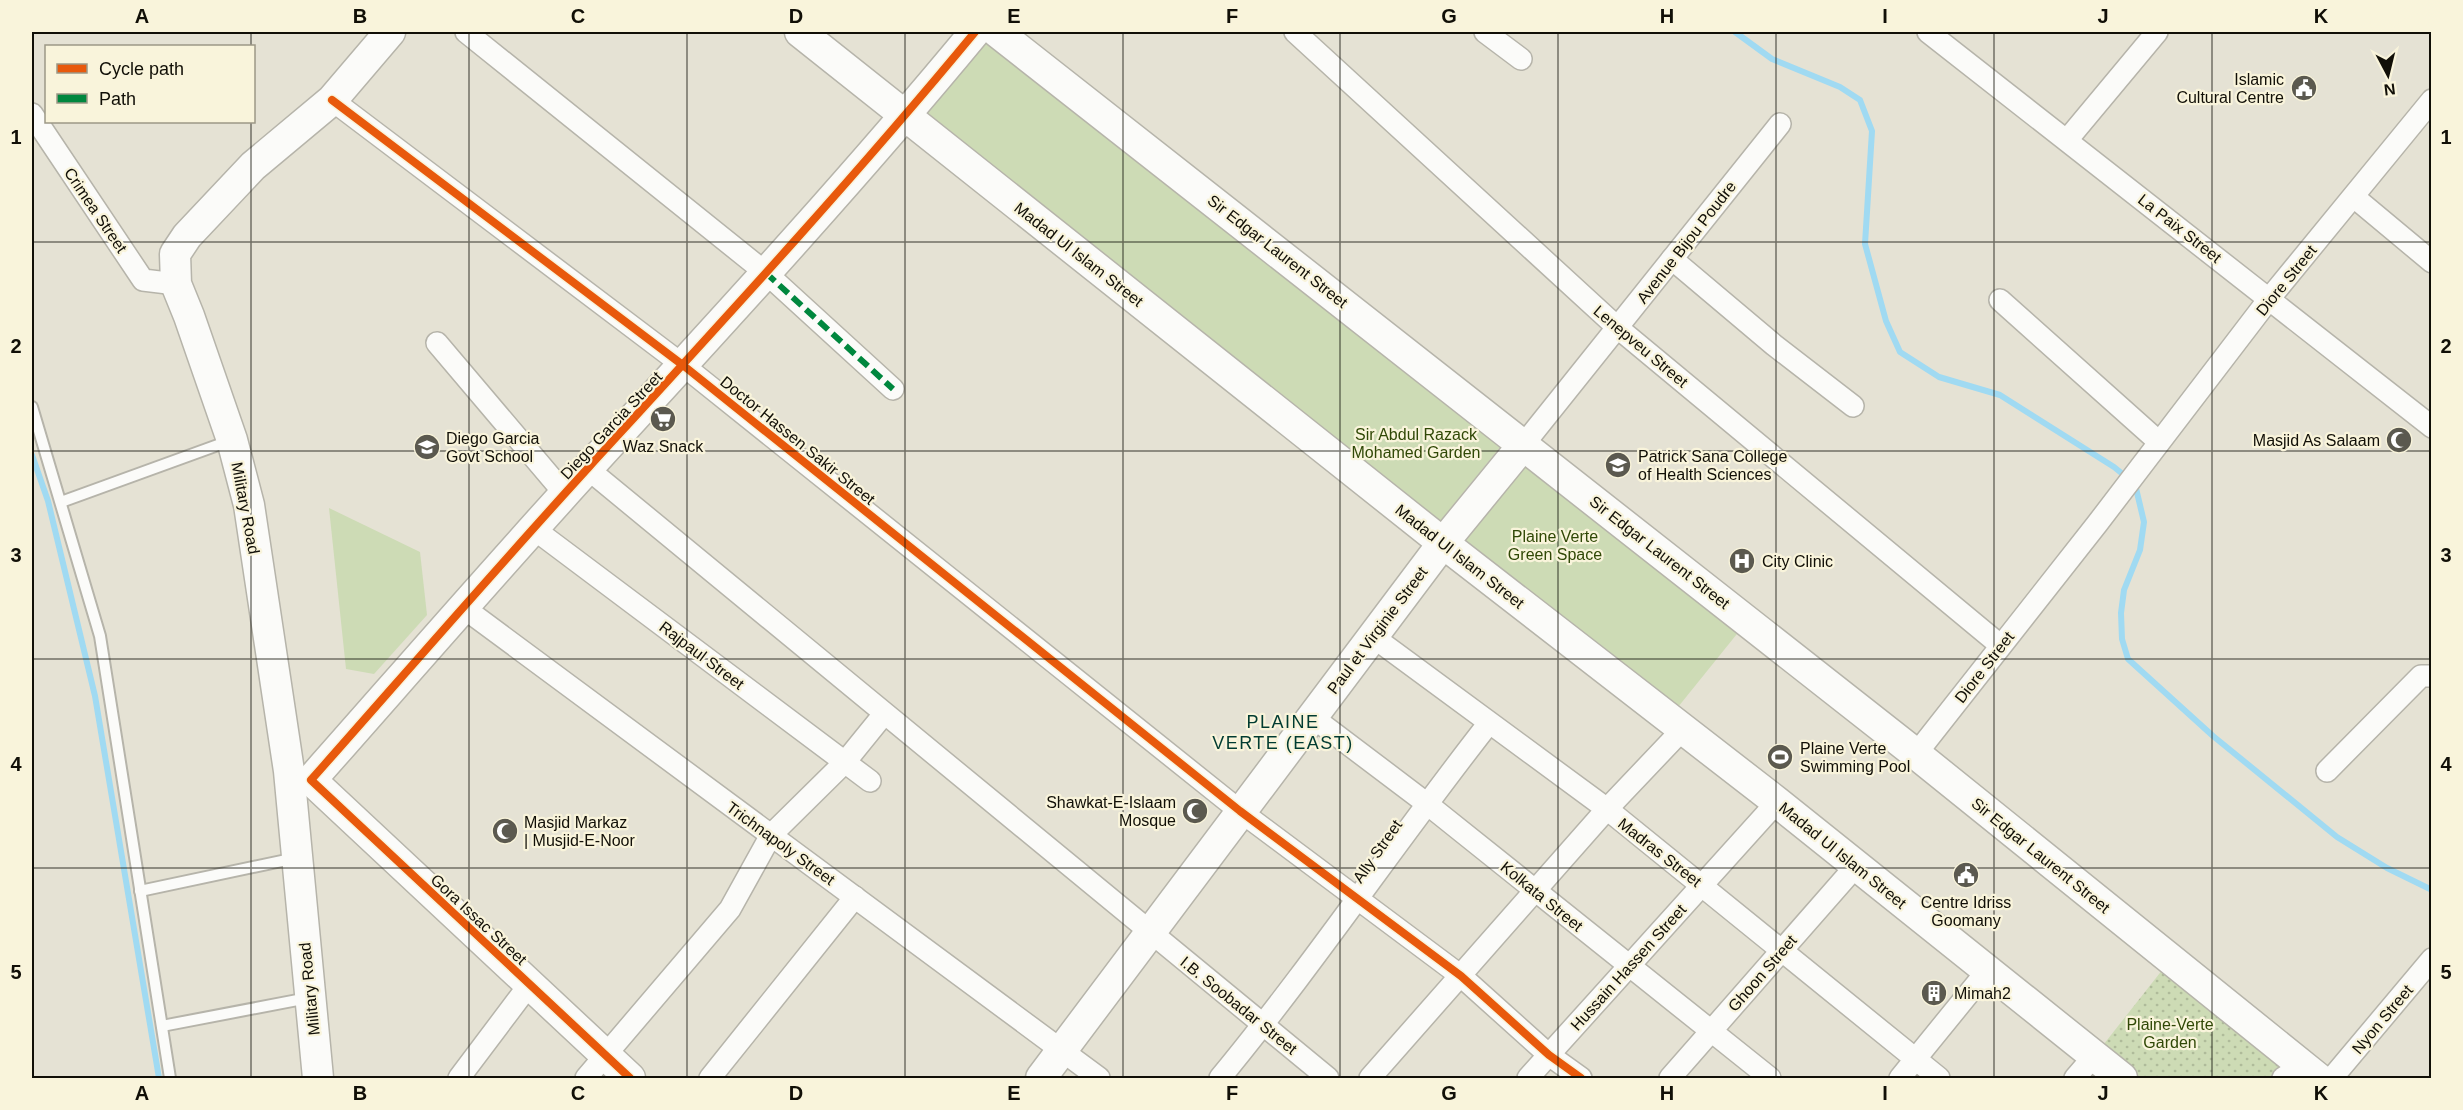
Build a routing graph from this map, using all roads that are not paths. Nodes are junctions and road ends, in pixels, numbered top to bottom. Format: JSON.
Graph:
{"nodes":[{"id":1,"x":390,"y":32,"type":"edge"},
{"id":2,"x":466,"y":32,"type":"edge"},
{"id":3,"x":800,"y":32,"type":"edge"},
{"id":4,"x":975,"y":32,"type":"edge"},
{"id":5,"x":998,"y":32,"type":"edge"},
{"id":6,"x":1295,"y":32,"type":"edge"},
{"id":7,"x":1485,"y":32,"type":"edge"},
{"id":8,"x":1928,"y":32,"type":"edge"},
{"id":9,"x":2157,"y":32,"type":"edge"},
{"id":10,"x":1521,"y":59,"type":"dead end"},
{"id":11,"x":332,"y":100,"type":"junction"},
{"id":12,"x":2432,"y":100,"type":"edge"},
{"id":13,"x":32,"y":114,"type":"edge"},
{"id":14,"x":905,"y":116,"type":"junction"},
{"id":15,"x":1780,"y":124,"type":"dead end"},
{"id":16,"x":2067,"y":140,"type":"junction"},
{"id":17,"x":2354,"y":197,"type":"junction"},
{"id":18,"x":1672,"y":259,"type":"junction"},
{"id":19,"x":2432,"y":262,"type":"edge"},
{"id":20,"x":766,"y":273,"type":"junction"},
{"id":21,"x":176,"y":284,"type":"junction"},
{"id":22,"x":2270,"y":299,"type":"junction"},
{"id":23,"x":2000,"y":300,"type":"dead end"},
{"id":24,"x":1618,"y":328,"type":"junction"},
{"id":25,"x":437,"y":343,"type":"dead end"},
{"id":26,"x":684,"y":366,"type":"junction"},
{"id":27,"x":893,"y":389,"type":"dead end"},
{"id":28,"x":1853,"y":406,"type":"dead end"},
{"id":29,"x":32,"y":407,"type":"edge"},
{"id":30,"x":2432,"y":427,"type":"edge"},
{"id":31,"x":232,"y":440,"type":"junction"},
{"id":32,"x":2159,"y":442,"type":"junction"},
{"id":33,"x":1524,"y":444,"type":"junction"},
{"id":34,"x":588,"y":468,"type":"junction"},
{"id":35,"x":565,"y":494,"type":"junction"},
{"id":36,"x":61,"y":502,"type":"junction"},
{"id":37,"x":534,"y":529,"type":"junction"},
{"id":38,"x":1443,"y":543,"type":"junction"},
{"id":39,"x":464,"y":608,"type":"junction"},
{"id":40,"x":1372,"y":636,"type":"junction"},
{"id":41,"x":2000,"y":645,"type":"junction"},
{"id":42,"x":2432,"y":676,"type":"edge"},
{"id":43,"x":884,"y":714,"type":"junction"},
{"id":44,"x":1311,"y":716,"type":"junction"},
{"id":45,"x":1489,"y":723,"type":"junction"},
{"id":46,"x":1683,"y":729,"type":"junction"},
{"id":47,"x":1916,"y":754,"type":"junction"},
{"id":48,"x":845,"y":762,"type":"junction"},
{"id":49,"x":2327,"y":771,"type":"dead end"},
{"id":50,"x":311,"y":780,"type":"joint"},
{"id":51,"x":870,"y":781,"type":"dead end"},
{"id":52,"x":1777,"y":802,"type":"junction"},
{"id":53,"x":1426,"y":803,"type":"junction"},
{"id":54,"x":1606,"y":809,"type":"junction"},
{"id":55,"x":1240,"y":811,"type":"junction"},
{"id":56,"x":771,"y":835,"type":"junction"},
{"id":57,"x":297,"y":858,"type":"junction"},
{"id":58,"x":1855,"y":867,"type":"junction"},
{"id":59,"x":1702,"y":885,"type":"junction"},
{"id":60,"x":1535,"y":890,"type":"junction"},
{"id":61,"x":140,"y":891,"type":"junction"},
{"id":62,"x":855,"y":897,"type":"junction"},
{"id":63,"x":1358,"y":901,"type":"junction"},
{"id":64,"x":1149,"y":932,"type":"junction"},
{"id":65,"x":1782,"y":951,"type":"junction"},
{"id":66,"x":2432,"y":959,"type":"edge"},
{"id":67,"x":1629,"y":966,"type":"junction"},
{"id":68,"x":1987,"y":971,"type":"junction"},
{"id":69,"x":1461,"y":976,"type":"junction"},
{"id":70,"x":530,"y":985,"type":"junction"},
{"id":71,"x":309,"y":998,"type":"junction"},
{"id":72,"x":1265,"y":1024,"type":"junction"},
{"id":73,"x":162,"y":1026,"type":"junction"},
{"id":74,"x":1711,"y":1031,"type":"junction"},
{"id":75,"x":1061,"y":1050,"type":"junction"},
{"id":76,"x":604,"y":1055,"type":"junction"},
{"id":77,"x":1549,"y":1055,"type":"junction"},
{"id":78,"x":1915,"y":1059,"type":"junction"},
{"id":79,"x":2084,"y":1067,"type":"edge"},
{"id":80,"x":2301,"y":1074,"type":"edge"},
{"id":81,"x":170,"y":1078,"type":"edge"},
{"id":82,"x":318,"y":1078,"type":"edge"},
{"id":83,"x":459,"y":1078,"type":"edge"},
{"id":84,"x":586,"y":1078,"type":"edge"},
{"id":85,"x":630,"y":1078,"type":"edge"},
{"id":86,"x":710,"y":1078,"type":"edge"},
{"id":87,"x":1041,"y":1078,"type":"edge"},
{"id":88,"x":1099,"y":1078,"type":"edge"},
{"id":89,"x":1220,"y":1078,"type":"edge"},
{"id":90,"x":1328,"y":1078,"type":"edge"},
{"id":91,"x":1370,"y":1078,"type":"edge"},
{"id":92,"x":1528,"y":1078,"type":"edge"},
{"id":93,"x":1581,"y":1078,"type":"edge"},
{"id":94,"x":1670,"y":1078,"type":"edge"},
{"id":95,"x":1770,"y":1078,"type":"edge"},
{"id":96,"x":1900,"y":1078,"type":"edge"},
{"id":97,"x":1939,"y":1078,"type":"edge"},
{"id":98,"x":2122,"y":1078,"type":"edge"},
{"id":99,"x":2332,"y":1078,"type":"edge"}],
"edges":[{"from":1,"to":11,"type":"street","name":"Military Road"},
{"from":2,"to":20,"type":"street"},
{"from":3,"to":14,"type":"street","name":"Madad Ul Islam Street"},
{"from":4,"to":14,"type":"street","name":"Diego Garcia Street"},
{"from":5,"to":33,"type":"street","name":"Sir Edgar Laurent Street"},
{"from":6,"to":24,"type":"street","name":"Lenepveu Street"},
{"from":7,"to":10,"type":"street"},
{"from":8,"to":16,"type":"street","name":"La Paix Street"},
{"from":9,"to":16,"type":"street"},
{"from":11,"to":21,"type":"street","name":"Military Road"},
{"from":11,"to":26,"type":"street","name":"Doctor Hassen Sakir Street"},
{"from":12,"to":17,"type":"street","name":"Diore Street"},
{"from":13,"to":21,"type":"street","name":"Crimea Street"},
{"from":14,"to":20,"type":"street","name":"Diego Garcia Street"},
{"from":14,"to":38,"type":"street","name":"Madad Ul Islam Street"},
{"from":15,"to":18,"type":"street","name":"Avenue Bijou Poudre"},
{"from":16,"to":22,"type":"street","name":"La Paix Street"},
{"from":17,"to":19,"type":"street"},
{"from":17,"to":22,"type":"street","name":"Diore Street"},
{"from":18,"to":24,"type":"street","name":"Avenue Bijou Poudre"},
{"from":18,"to":28,"type":"street"},
{"from":20,"to":26,"type":"street","name":"Diego Garcia Street"},
{"from":20,"to":27,"type":"street"},
{"from":21,"to":31,"type":"street","name":"Military Road"},
{"from":22,"to":30,"type":"street","name":"La Paix Street"},
{"from":22,"to":32,"type":"street","name":"Diore Street"},
{"from":23,"to":32,"type":"street"},
{"from":24,"to":33,"type":"street","name":"Avenue Bijou Poudre"},
{"from":24,"to":41,"type":"street","name":"Lenepveu Street"},
{"from":25,"to":35,"type":"street"},
{"from":26,"to":34,"type":"street","name":"Diego Garcia Street"},
{"from":26,"to":55,"type":"street","name":"Doctor Hassen Sakir Street"},
{"from":29,"to":36,"type":"lane"},
{"from":31,"to":36,"type":"lane"},
{"from":31,"to":57,"type":"street","name":"Military Road"},
{"from":32,"to":41,"type":"street","name":"Diore Street"},
{"from":33,"to":38,"type":"street","name":"Paul et Virginie Street"},
{"from":33,"to":47,"type":"street","name":"Sir Edgar Laurent Street"},
{"from":34,"to":35,"type":"street","name":"Diego Garcia Street"},
{"from":34,"to":43,"type":"street","name":"I.B. Soobadar Street"},
{"from":35,"to":37,"type":"street","name":"Diego Garcia Street"},
{"from":36,"to":61,"type":"lane"},
{"from":37,"to":39,"type":"street","name":"Diego Garcia Street"},
{"from":37,"to":48,"type":"street","name":"Rajpaul Street"},
{"from":38,"to":40,"type":"street","name":"Paul et Virginie Street"},
{"from":38,"to":46,"type":"street","name":"Madad Ul Islam Street"},
{"from":39,"to":50,"type":"street","name":"Diego Garcia Street"},
{"from":39,"to":56,"type":"street","name":"Trichnapoly Street"},
{"from":40,"to":44,"type":"street","name":"Paul et Virginie Street"},
{"from":40,"to":45,"type":"street","name":"Madras Street"},
{"from":41,"to":47,"type":"street","name":"Diore Street"},
{"from":42,"to":49,"type":"street"},
{"from":43,"to":48,"type":"street"},
{"from":43,"to":64,"type":"street","name":"I.B. Soobadar Street"},
{"from":44,"to":53,"type":"street","name":"Kolkata Street"},
{"from":44,"to":55,"type":"street","name":"Paul et Virginie Street"},
{"from":45,"to":53,"type":"street","name":"Ally Street"},
{"from":45,"to":54,"type":"street","name":"Madras Street"},
{"from":46,"to":52,"type":"street","name":"Madad Ul Islam Street"},
{"from":46,"to":54,"type":"street"},
{"from":47,"to":80,"type":"street","name":"Sir Edgar Laurent Street"},
{"from":48,"to":51,"type":"street","name":"Rajpaul Street"},
{"from":48,"to":56,"type":"street"},
{"from":50,"to":70,"type":"street","name":"Gora Issac Street"},
{"from":52,"to":58,"type":"street","name":"Madad Ul Islam Street"},
{"from":52,"to":59,"type":"street","name":"Hussain Hassen Street"},
{"from":53,"to":60,"type":"street","name":"Kolkata Street"},
{"from":53,"to":63,"type":"street","name":"Ally Street"},
{"from":54,"to":59,"type":"street","name":"Madras Street"},
{"from":54,"to":60,"type":"street"},
{"from":55,"to":63,"type":"street","name":"Doctor Hassen Sakir Street"},
{"from":55,"to":64,"type":"street","name":"Paul et Virginie Street"},
{"from":56,"to":62,"type":"street","name":"Trichnapoly Street"},
{"from":56,"to":76,"type":"street"},
{"from":57,"to":61,"type":"lane"},
{"from":57,"to":71,"type":"street","name":"Military Road"},
{"from":58,"to":65,"type":"street","name":"Ghoon Street"},
{"from":58,"to":68,"type":"street","name":"Madad Ul Islam Street"},
{"from":59,"to":65,"type":"street","name":"Madras Street"},
{"from":59,"to":67,"type":"street","name":"Hussain Hassen Street"},
{"from":60,"to":67,"type":"street","name":"Kolkata Street"},
{"from":60,"to":69,"type":"street"},
{"from":61,"to":73,"type":"lane"},
{"from":62,"to":75,"type":"street","name":"Trichnapoly Street"},
{"from":62,"to":86,"type":"street"},
{"from":63,"to":69,"type":"street","name":"Doctor Hassen Sakir Street"},
{"from":63,"to":72,"type":"street","name":"Ally Street"},
{"from":64,"to":72,"type":"street","name":"I.B. Soobadar Street"},
{"from":64,"to":75,"type":"street","name":"Paul et Virginie Street"},
{"from":65,"to":74,"type":"street","name":"Ghoon Street"},
{"from":65,"to":78,"type":"street","name":"Madras Street"},
{"from":66,"to":99,"type":"street","name":"Nyon Street"},
{"from":67,"to":74,"type":"street","name":"Kolkata Street"},
{"from":67,"to":77,"type":"street","name":"Hussain Hassen Street"},
{"from":68,"to":78,"type":"street"},
{"from":68,"to":79,"type":"street","name":"Madad Ul Islam Street"},
{"from":69,"to":77,"type":"street","name":"Doctor Hassen Sakir Street"},
{"from":69,"to":91,"type":"street"},
{"from":70,"to":76,"type":"street","name":"Gora Issac Street"},
{"from":70,"to":83,"type":"street"},
{"from":71,"to":73,"type":"lane"},
{"from":71,"to":82,"type":"street","name":"Military Road"},
{"from":72,"to":89,"type":"street","name":"Ally Street"},
{"from":72,"to":90,"type":"street","name":"I.B. Soobadar Street"},
{"from":73,"to":81,"type":"lane"},
{"from":74,"to":94,"type":"street","name":"Ghoon Street"},
{"from":74,"to":95,"type":"street","name":"Kolkata Street"},
{"from":75,"to":87,"type":"street","name":"Paul et Virginie Street"},
{"from":75,"to":88,"type":"street","name":"Trichnapoly Street"},
{"from":76,"to":84,"type":"street"},
{"from":76,"to":85,"type":"street","name":"Gora Issac Street"},
{"from":77,"to":92,"type":"street","name":"Hussain Hassen Street"},
{"from":77,"to":93,"type":"street","name":"Doctor Hassen Sakir Street"},
{"from":78,"to":96,"type":"street"},
{"from":78,"to":97,"type":"street","name":"Madras Street"},
{"from":79,"to":98,"type":"street","name":"Madad Ul Islam Street"}]}
